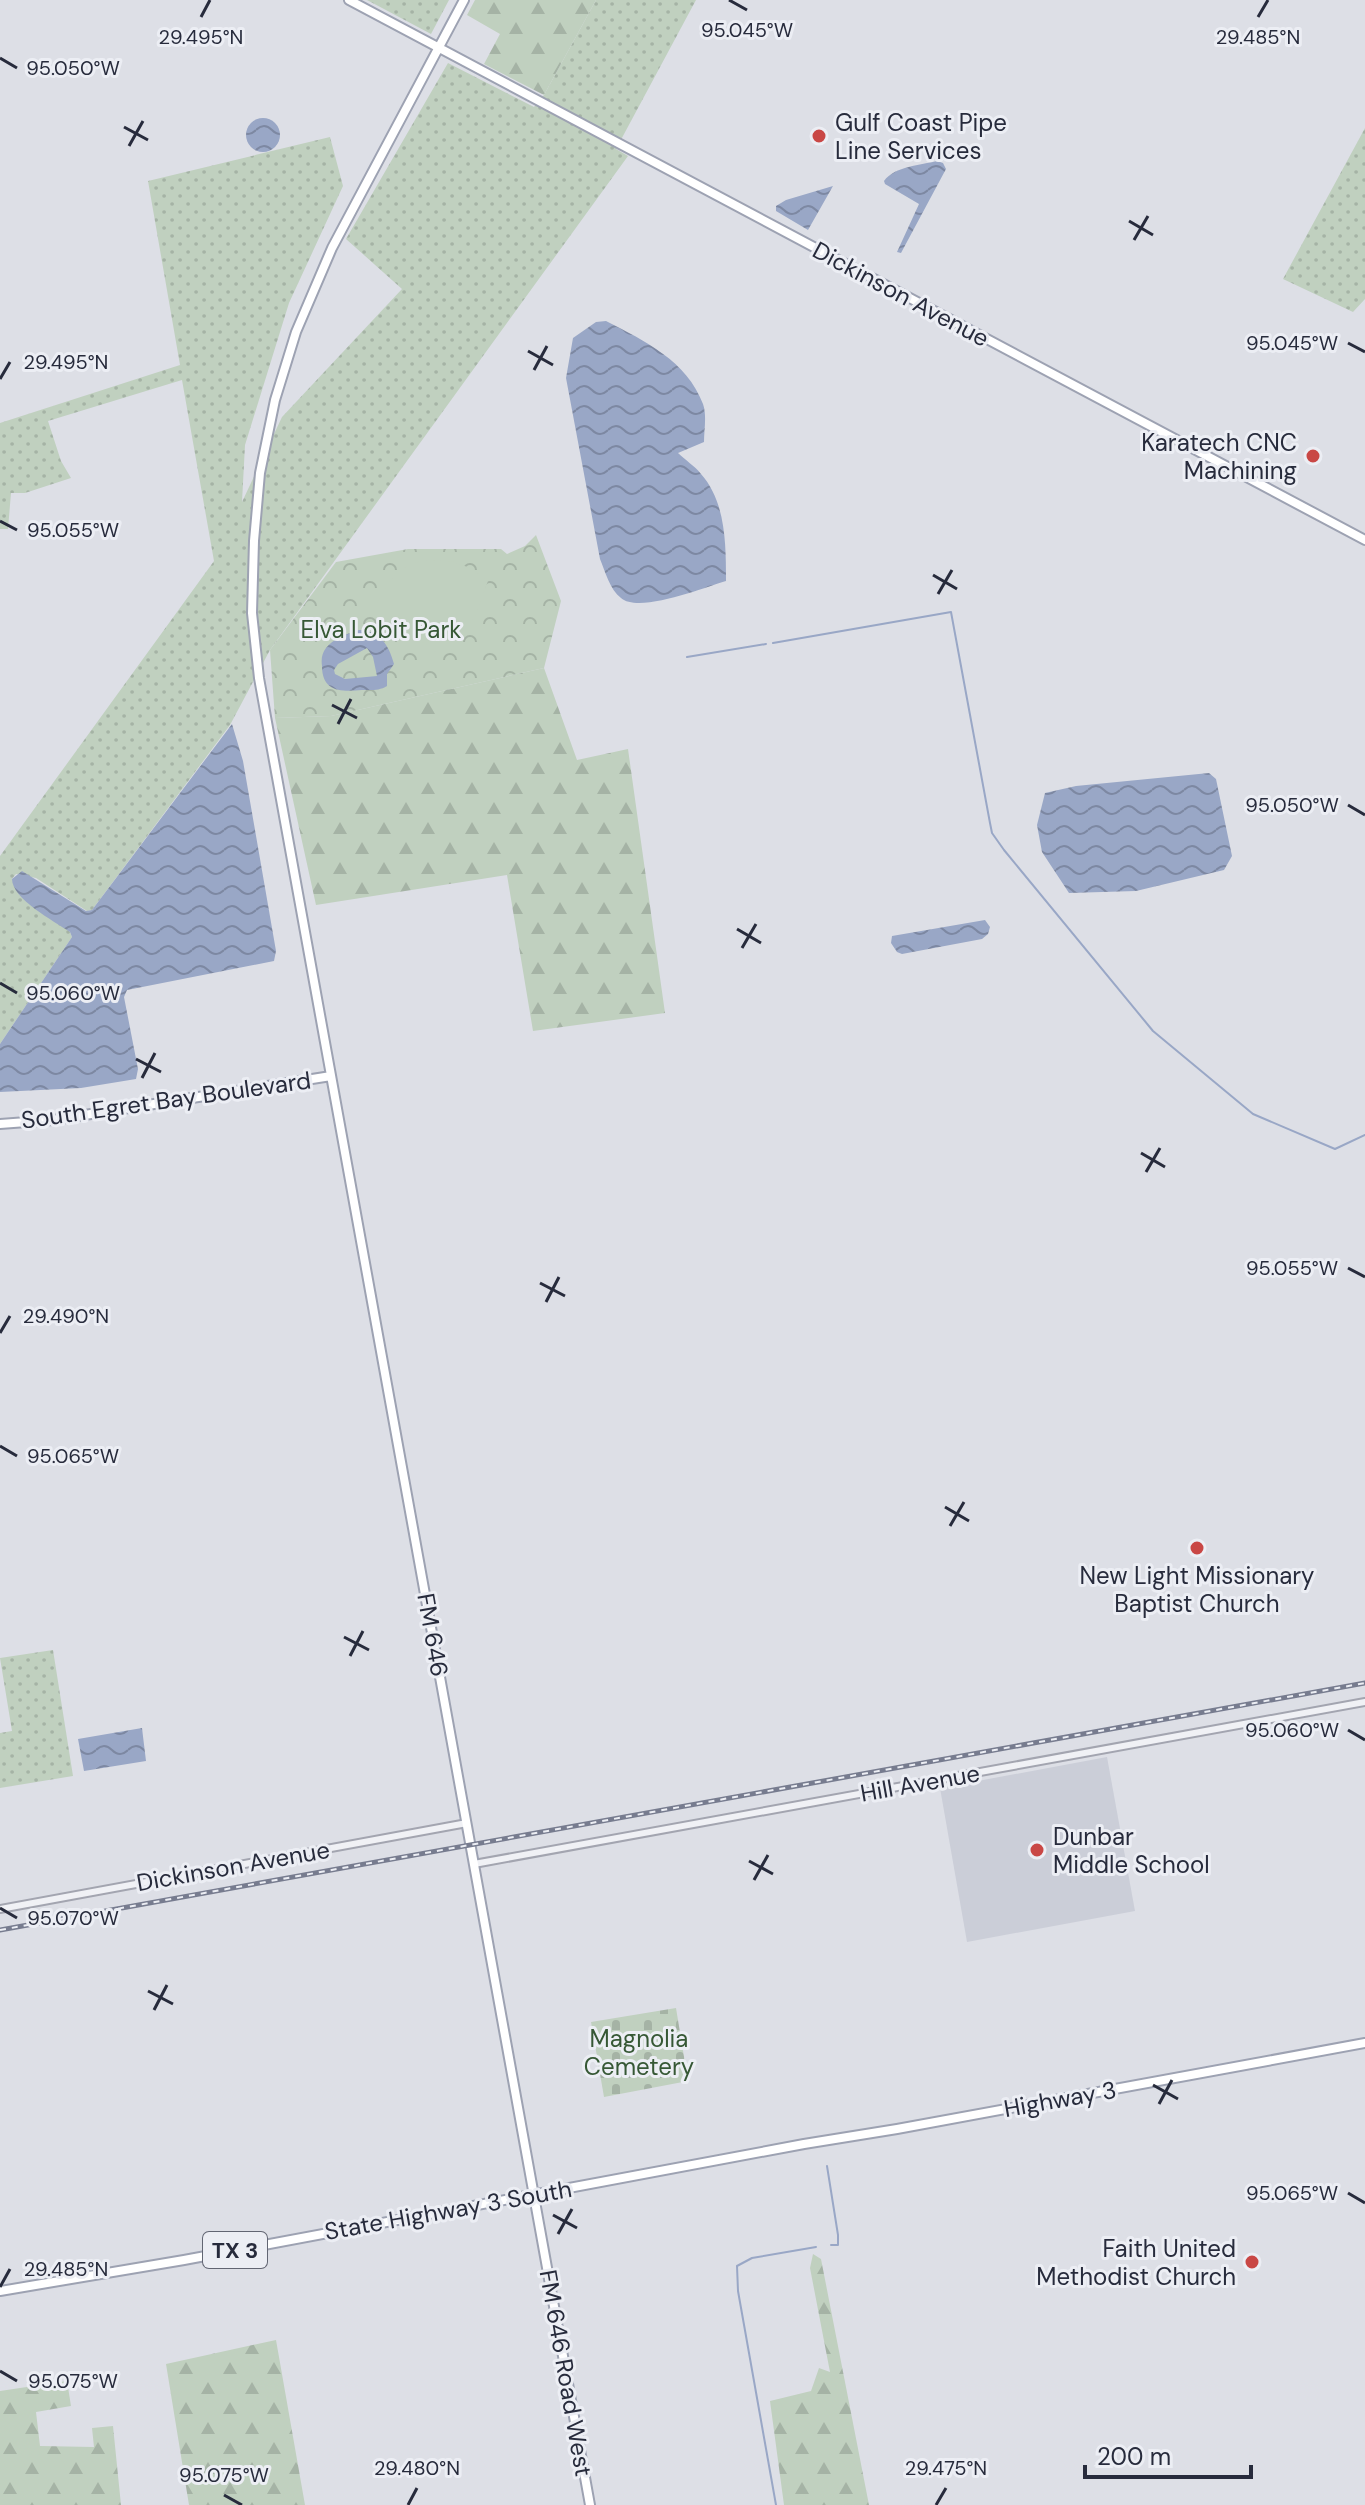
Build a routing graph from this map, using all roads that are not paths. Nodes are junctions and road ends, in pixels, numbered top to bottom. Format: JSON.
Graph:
{"nodes":[{"id":1,"x":349,"y":0,"type":"edge"},
{"id":2,"x":464,"y":0,"type":"edge"},
{"id":3,"x":438,"y":47,"type":"junction"},
{"id":4,"x":1365,"y":540,"type":"edge"},
{"id":5,"x":331,"y":1076,"type":"junction"},
{"id":6,"x":0,"y":1124,"type":"edge"},
{"id":7,"x":1365,"y":1702,"type":"edge"},
{"id":8,"x":467,"y":1823,"type":"junction"},
{"id":9,"x":474,"y":1864,"type":"junction"},
{"id":10,"x":0,"y":1909,"type":"edge"},
{"id":11,"x":1365,"y":2043,"type":"edge"},
{"id":12,"x":897,"y":2129,"type":"joint"},
{"id":13,"x":534,"y":2194,"type":"junction"},
{"id":14,"x":0,"y":2291,"type":"edge"},
{"id":15,"x":590,"y":2505,"type":"edge"}],
"edges":[{"from":1,"to":3,"type":"main road","name":"Dickinson Avenue"},
{"from":2,"to":3,"type":"main road","number":"FM 646"},
{"from":3,"to":4,"type":"main road","name":"Dickinson Avenue"},
{"from":3,"to":5,"type":"main road","number":"FM 646"},
{"from":5,"to":6,"type":"main road","name":"South Egret Bay Boulevard"},
{"from":5,"to":8,"type":"main road","name":"FM 646","number":"FM 646"},
{"from":7,"to":9,"type":"street","name":"Hill Avenue"},
{"from":8,"to":9,"type":"main road","name":"FM 646","number":"FM 646"},
{"from":8,"to":10,"type":"street","name":"Dickinson Avenue"},
{"from":9,"to":13,"type":"main road","name":"FM 646","number":"FM 646"},
{"from":11,"to":12,"type":"main road","name":"Highway 3","number":"TX 3"},
{"from":12,"to":13,"type":"main road","name":"State Highway 3 South","number":"TX 3"},
{"from":13,"to":14,"type":"main road","name":"State Highway 3 South","number":"TX 3"},
{"from":13,"to":15,"type":"main road","name":"FM 646 Road West","number":"FM 646"}]}
